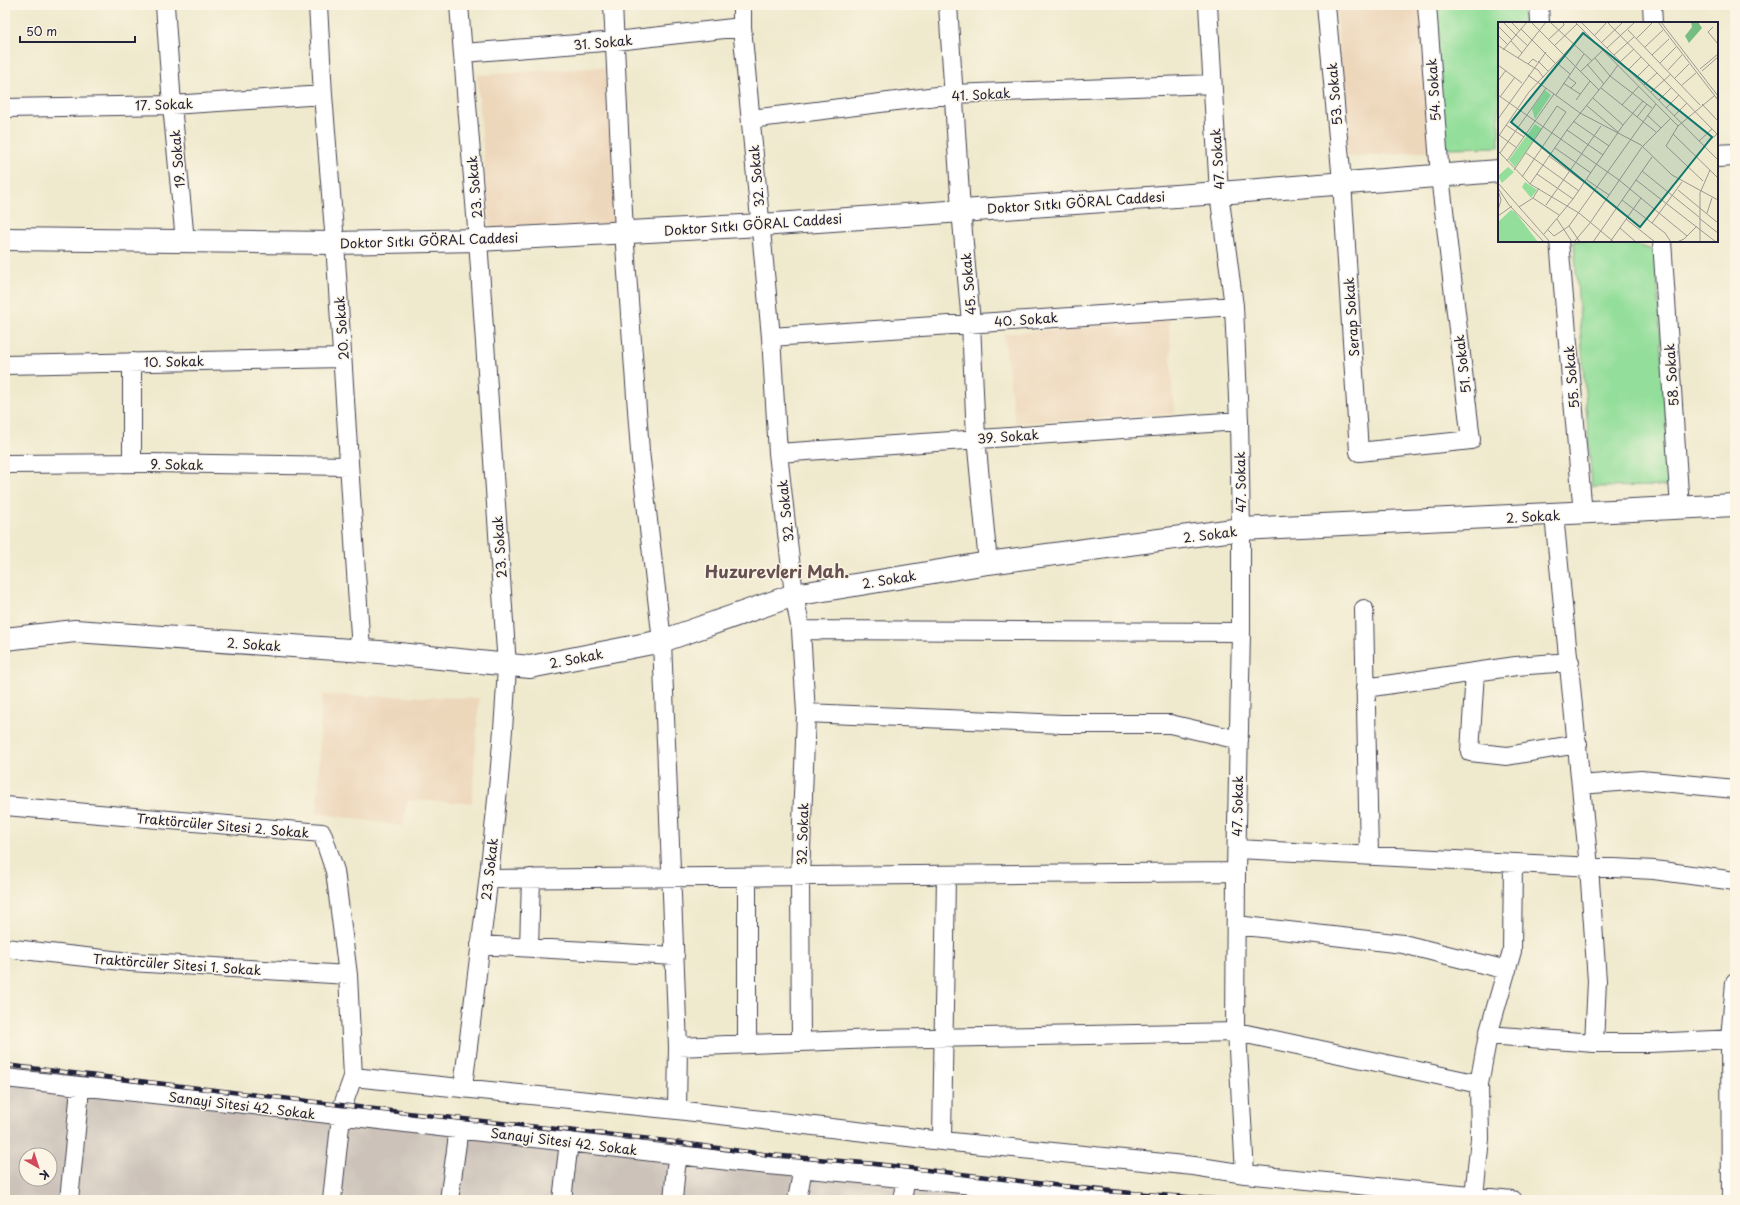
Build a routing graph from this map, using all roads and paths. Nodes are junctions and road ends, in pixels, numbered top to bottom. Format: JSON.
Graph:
{"nodes":[{"id":1,"x":165,"y":5,"type":"edge"},
{"id":2,"x":318,"y":5,"type":"edge"},
{"id":3,"x":459,"y":5,"type":"edge"},
{"id":4,"x":613,"y":5,"type":"edge"},
{"id":5,"x":742,"y":5,"type":"edge"},
{"id":6,"x":948,"y":5,"type":"edge"},
{"id":7,"x":1208,"y":5,"type":"edge"},
{"id":8,"x":1326,"y":5,"type":"edge"},
{"id":9,"x":1427,"y":5,"type":"edge"},
{"id":10,"x":1539,"y":5,"type":"edge"},
{"id":11,"x":1652,"y":5,"type":"edge"},
{"id":12,"x":1540,"y":22,"type":"edge"},
{"id":13,"x":1653,"y":22,"type":"edge"},
{"id":14,"x":742,"y":27,"type":"junction"},
{"id":15,"x":616,"y":41,"type":"junction"},
{"id":16,"x":463,"y":53,"type":"junction"},
{"id":17,"x":1212,"y":84,"type":"junction"},
{"id":18,"x":953,"y":94,"type":"junction"},
{"id":19,"x":323,"y":95,"type":"junction"},
{"id":20,"x":172,"y":105,"type":"junction"},
{"id":21,"x":5,"y":108,"type":"edge"},
{"id":22,"x":751,"y":119,"type":"junction"},
{"id":23,"x":1735,"y":155,"type":"edge"},
{"id":24,"x":1718,"y":156,"type":"edge"},
{"id":25,"x":1498,"y":171,"type":"edge"},
{"id":26,"x":1440,"y":176,"type":"junction"},
{"id":27,"x":1342,"y":182,"type":"junction"},
{"id":28,"x":1219,"y":193,"type":"junction"},
{"id":29,"x":961,"y":210,"type":"junction"},
{"id":30,"x":761,"y":225,"type":"junction"},
{"id":31,"x":624,"y":232,"type":"junction"},
{"id":32,"x":5,"y":239,"type":"edge"},
{"id":33,"x":478,"y":240,"type":"junction"},
{"id":34,"x":185,"y":241,"type":"junction"},
{"id":35,"x":1559,"y":242,"type":"edge"},
{"id":36,"x":1662,"y":242,"type":"edge"},
{"id":37,"x":335,"y":243,"type":"junction"},
{"id":38,"x":1234,"y":306,"type":"junction"},
{"id":39,"x":971,"y":323,"type":"junction"},
{"id":40,"x":771,"y":337,"type":"junction"},
{"id":41,"x":342,"y":358,"type":"junction"},
{"id":42,"x":132,"y":362,"type":"junction"},
{"id":43,"x":5,"y":366,"type":"edge"},
{"id":44,"x":1239,"y":421,"type":"junction"},
{"id":45,"x":976,"y":438,"type":"junction"},
{"id":46,"x":1359,"y":452,"type":"joint"},
{"id":47,"x":778,"y":453,"type":"junction"},
{"id":48,"x":132,"y":463,"type":"junction"},
{"id":49,"x":5,"y":464,"type":"edge"},
{"id":50,"x":349,"y":466,"type":"junction"},
{"id":51,"x":1735,"y":505,"type":"edge"},
{"id":52,"x":1680,"y":508,"type":"junction"},
{"id":53,"x":1583,"y":514,"type":"junction"},
{"id":54,"x":1554,"y":515,"type":"junction"},
{"id":55,"x":1241,"y":529,"type":"junction"},
{"id":56,"x":988,"y":563,"type":"junction"},
{"id":57,"x":794,"y":595,"type":"junction"},
{"id":58,"x":1364,"y":609,"type":"dead end"},
{"id":59,"x":801,"y":630,"type":"junction"},
{"id":60,"x":1241,"y":632,"type":"junction"},
{"id":61,"x":5,"y":639,"type":"edge"},
{"id":62,"x":662,"y":641,"type":"junction"},
{"id":63,"x":361,"y":651,"type":"junction"},
{"id":64,"x":1570,"y":662,"type":"junction"},
{"id":65,"x":507,"y":666,"type":"junction"},
{"id":66,"x":1476,"y":672,"type":"junction"},
{"id":67,"x":1365,"y":688,"type":"junction"},
{"id":68,"x":806,"y":713,"type":"junction"},
{"id":69,"x":1239,"y":740,"type":"junction"},
{"id":70,"x":1578,"y":744,"type":"junction"},
{"id":71,"x":1581,"y":785,"type":"junction"},
{"id":72,"x":1735,"y":789,"type":"edge"},
{"id":73,"x":5,"y":806,"type":"edge"},
{"id":74,"x":1237,"y":849,"type":"junction"},
{"id":75,"x":1369,"y":855,"type":"junction"},
{"id":76,"x":1513,"y":863,"type":"junction"},
{"id":77,"x":1590,"y":867,"type":"junction"},
{"id":78,"x":1236,"y":872,"type":"junction"},
{"id":79,"x":946,"y":875,"type":"junction"},
{"id":80,"x":747,"y":876,"type":"junction"},
{"id":81,"x":672,"y":877,"type":"junction"},
{"id":82,"x":800,"y":877,"type":"junction"},
{"id":83,"x":531,"y":878,"type":"junction"},
{"id":84,"x":489,"y":879,"type":"junction"},
{"id":85,"x":1735,"y":881,"type":"edge"},
{"id":86,"x":1236,"y":925,"type":"junction"},
{"id":87,"x":480,"y":945,"type":"junction"},
{"id":88,"x":5,"y":948,"type":"edge"},
{"id":89,"x":529,"y":948,"type":"junction"},
{"id":90,"x":675,"y":956,"type":"junction"},
{"id":91,"x":1507,"y":970,"type":"junction"},
{"id":92,"x":348,"y":975,"type":"junction"},
{"id":93,"x":1735,"y":982,"type":"edge"},
{"id":94,"x":1236,"y":1032,"type":"junction"},
{"id":95,"x":1488,"y":1035,"type":"junction"},
{"id":96,"x":943,"y":1038,"type":"junction"},
{"id":97,"x":1733,"y":1039,"type":"edge"},
{"id":98,"x":801,"y":1042,"type":"junction"},
{"id":99,"x":747,"y":1044,"type":"junction"},
{"id":100,"x":1594,"y":1044,"type":"junction"},
{"id":101,"x":678,"y":1047,"type":"junction"},
{"id":102,"x":353,"y":1077,"type":"junction"},
{"id":103,"x":5,"y":1083,"type":"edge"},
{"id":104,"x":1480,"y":1084,"type":"junction"},
{"id":105,"x":79,"y":1086,"type":"junction"},
{"id":106,"x":463,"y":1087,"type":"junction"},
{"id":107,"x":677,"y":1110,"type":"junction"},
{"id":108,"x":341,"y":1116,"type":"junction"},
{"id":109,"x":458,"y":1129,"type":"junction"},
{"id":110,"x":942,"y":1141,"type":"junction"},
{"id":111,"x":569,"y":1142,"type":"junction"},
{"id":112,"x":679,"y":1155,"type":"junction"},
{"id":113,"x":803,"y":1168,"type":"junction"},
{"id":114,"x":1245,"y":1174,"type":"junction"},
{"id":115,"x":906,"y":1178,"type":"junction"},
{"id":116,"x":1011,"y":1194,"type":"edge"},
{"id":117,"x":1474,"y":1196,"type":"junction"},
{"id":118,"x":69,"y":1200,"type":"edge"},
{"id":119,"x":332,"y":1200,"type":"edge"},
{"id":120,"x":449,"y":1200,"type":"edge"},
{"id":121,"x":562,"y":1200,"type":"edge"},
{"id":122,"x":673,"y":1200,"type":"edge"},
{"id":123,"x":797,"y":1200,"type":"edge"},
{"id":124,"x":902,"y":1200,"type":"edge"},
{"id":125,"x":1124,"y":1200,"type":"edge"},
{"id":126,"x":1512,"y":1200,"type":"edge"},
{"id":127,"x":1731,"y":1200,"type":"edge"}],
"edges":[{"from":1,"to":20,"type":"street","name":"19. Sokak"},
{"from":2,"to":19,"type":"street","name":"20. Sokak"},
{"from":3,"to":16,"type":"street","name":"23. Sokak"},
{"from":4,"to":15,"type":"street"},
{"from":5,"to":14,"type":"street","name":"32. Sokak"},
{"from":6,"to":18,"type":"street","name":"45. Sokak"},
{"from":7,"to":17,"type":"street","name":"47. Sokak"},
{"from":8,"to":27,"type":"street","name":"53. Sokak"},
{"from":9,"to":26,"type":"street","name":"54. Sokak"},
{"from":10,"to":12,"type":"street"},
{"from":11,"to":13,"type":"street"},
{"from":14,"to":15,"type":"street","name":"31. Sokak"},
{"from":14,"to":22,"type":"street","name":"32. Sokak"},
{"from":15,"to":16,"type":"street","name":"31. Sokak"},
{"from":15,"to":31,"type":"street"},
{"from":16,"to":33,"type":"street","name":"23. Sokak"},
{"from":17,"to":18,"type":"street","name":"41. Sokak"},
{"from":17,"to":28,"type":"street","name":"47. Sokak"},
{"from":18,"to":22,"type":"street","name":"41. Sokak"},
{"from":18,"to":29,"type":"street","name":"45. Sokak"},
{"from":19,"to":20,"type":"street","name":"17. Sokak"},
{"from":19,"to":37,"type":"street","name":"20. Sokak"},
{"from":20,"to":21,"type":"street","name":"17. Sokak"},
{"from":20,"to":34,"type":"street","name":"19. Sokak"},
{"from":22,"to":30,"type":"street","name":"32. Sokak"},
{"from":23,"to":24,"type":"street"},
{"from":25,"to":26,"type":"street","name":"Doktor Sıtkı GÖRAL Caddesi"},
{"from":26,"to":27,"type":"street","name":"Doktor Sıtkı GÖRAL Caddesi"},
{"from":26,"to":46,"type":"street","name":"51. Sokak"},
{"from":27,"to":28,"type":"street","name":"Doktor Sıtkı GÖRAL Caddesi"},
{"from":27,"to":46,"type":"street","name":"Serap Sokak"},
{"from":28,"to":29,"type":"street","name":"Doktor Sıtkı GÖRAL Caddesi"},
{"from":28,"to":38,"type":"street","name":"47. Sokak"},
{"from":29,"to":30,"type":"street","name":"Doktor Sıtkı GÖRAL Caddesi"},
{"from":29,"to":39,"type":"street","name":"45. Sokak"},
{"from":30,"to":31,"type":"street","name":"Doktor Sıtkı GÖRAL Caddesi"},
{"from":30,"to":40,"type":"street","name":"32. Sokak"},
{"from":31,"to":33,"type":"street","name":"Doktor Sıtkı GÖRAL Caddesi"},
{"from":31,"to":62,"type":"street"},
{"from":32,"to":34,"type":"street","name":"Doktor Sıtkı GÖRAL Caddesi"},
{"from":33,"to":37,"type":"street","name":"Doktor Sıtkı GÖRAL Caddesi"},
{"from":33,"to":65,"type":"street","name":"23. Sokak"},
{"from":34,"to":37,"type":"street","name":"Doktor Sıtkı GÖRAL Caddesi"},
{"from":35,"to":53,"type":"street","name":"55. Sokak"},
{"from":36,"to":52,"type":"street","name":"58. Sokak"},
{"from":37,"to":41,"type":"street","name":"20. Sokak"},
{"from":38,"to":39,"type":"street","name":"40. Sokak"},
{"from":38,"to":44,"type":"street","name":"47. Sokak"},
{"from":39,"to":40,"type":"street","name":"40. Sokak"},
{"from":39,"to":45,"type":"street","name":"45. Sokak"},
{"from":40,"to":47,"type":"street","name":"32. Sokak"},
{"from":41,"to":42,"type":"street","name":"10. Sokak"},
{"from":41,"to":50,"type":"street","name":"20. Sokak"},
{"from":42,"to":43,"type":"street","name":"10. Sokak"},
{"from":42,"to":48,"type":"street"},
{"from":44,"to":45,"type":"street","name":"39. Sokak"},
{"from":44,"to":55,"type":"street","name":"47. Sokak"},
{"from":45,"to":47,"type":"street","name":"39. Sokak"},
{"from":45,"to":56,"type":"street","name":"45. Sokak"},
{"from":47,"to":57,"type":"street","name":"32. Sokak"},
{"from":48,"to":49,"type":"street","name":"9. Sokak"},
{"from":48,"to":50,"type":"street","name":"9. Sokak"},
{"from":50,"to":63,"type":"street","name":"20. Sokak"},
{"from":51,"to":52,"type":"street","name":"2. Sokak"},
{"from":52,"to":53,"type":"street","name":"2. Sokak"},
{"from":53,"to":54,"type":"street","name":"2. Sokak"},
{"from":54,"to":55,"type":"street","name":"2. Sokak"},
{"from":54,"to":64,"type":"street"},
{"from":55,"to":56,"type":"street","name":"2. Sokak"},
{"from":55,"to":60,"type":"street","name":"47. Sokak"},
{"from":56,"to":57,"type":"street","name":"2. Sokak"},
{"from":57,"to":59,"type":"street","name":"32. Sokak"},
{"from":57,"to":62,"type":"street","name":"2. Sokak"},
{"from":58,"to":67,"type":"street"},
{"from":59,"to":60,"type":"street"},
{"from":59,"to":68,"type":"street","name":"32. Sokak"},
{"from":60,"to":69,"type":"street","name":"47. Sokak"},
{"from":61,"to":63,"type":"street","name":"2. Sokak"},
{"from":62,"to":65,"type":"street","name":"2. Sokak"},
{"from":62,"to":81,"type":"street"},
{"from":63,"to":65,"type":"street","name":"2. Sokak"},
{"from":64,"to":66,"type":"street"},
{"from":64,"to":70,"type":"street"},
{"from":65,"to":84,"type":"street","name":"23. Sokak"},
{"from":66,"to":67,"type":"street"},
{"from":66,"to":70,"type":"street"},
{"from":67,"to":75,"type":"street"},
{"from":68,"to":69,"type":"street"},
{"from":68,"to":82,"type":"street","name":"32. Sokak"},
{"from":69,"to":74,"type":"street","name":"47. Sokak"},
{"from":70,"to":71,"type":"street"},
{"from":71,"to":72,"type":"street"},
{"from":71,"to":77,"type":"street"},
{"from":73,"to":92,"type":"street","name":"Traktörcüler Sitesi 2. Sokak"},
{"from":74,"to":75,"type":"street"},
{"from":74,"to":78,"type":"street","name":"47. Sokak"},
{"from":75,"to":76,"type":"street"},
{"from":76,"to":77,"type":"street"},
{"from":76,"to":91,"type":"street"},
{"from":77,"to":85,"type":"street"},
{"from":77,"to":100,"type":"street"},
{"from":78,"to":79,"type":"street"},
{"from":78,"to":86,"type":"street","name":"47. Sokak"},
{"from":79,"to":82,"type":"street"},
{"from":79,"to":96,"type":"street"},
{"from":80,"to":81,"type":"street"},
{"from":80,"to":82,"type":"street"},
{"from":80,"to":99,"type":"street"},
{"from":81,"to":83,"type":"street"},
{"from":81,"to":90,"type":"street"},
{"from":82,"to":98,"type":"street","name":"32. Sokak"},
{"from":83,"to":84,"type":"street"},
{"from":83,"to":89,"type":"street"},
{"from":84,"to":87,"type":"street","name":"23. Sokak"},
{"from":86,"to":91,"type":"street"},
{"from":86,"to":94,"type":"street","name":"47. Sokak"},
{"from":87,"to":89,"type":"street"},
{"from":87,"to":106,"type":"street","name":"23. Sokak"},
{"from":88,"to":92,"type":"street","name":"Traktörcüler Sitesi 1. Sokak"},
{"from":89,"to":90,"type":"street"},
{"from":90,"to":101,"type":"street"},
{"from":91,"to":95,"type":"street"},
{"from":92,"to":102,"type":"street","name":"Traktörcüler Sitesi 2. Sokak"},
{"from":93,"to":97,"type":"street"},
{"from":94,"to":96,"type":"street"},
{"from":94,"to":104,"type":"street"},
{"from":94,"to":114,"type":"street","name":"47. Sokak"},
{"from":95,"to":100,"type":"street"},
{"from":95,"to":104,"type":"street"},
{"from":96,"to":98,"type":"street"},
{"from":96,"to":110,"type":"street"},
{"from":97,"to":100,"type":"street"},
{"from":97,"to":127,"type":"street"},
{"from":98,"to":99,"type":"street"},
{"from":99,"to":101,"type":"street"},
{"from":101,"to":107,"type":"street"},
{"from":102,"to":106,"type":"street"},
{"from":102,"to":108,"type":"street","name":"Traktörcüler Sitesi 2. Sokak"},
{"from":103,"to":105,"type":"street","name":"Sanayi Sitesi 42. Sokak"},
{"from":104,"to":117,"type":"street"},
{"from":105,"to":108,"type":"street","name":"Sanayi Sitesi 42. Sokak"},
{"from":105,"to":118,"type":"street"},
{"from":106,"to":107,"type":"street"},
{"from":107,"to":110,"type":"street"},
{"from":108,"to":109,"type":"street","name":"Sanayi Sitesi 42. Sokak"},
{"from":108,"to":119,"type":"street","name":"Traktörcüler Sitesi 2. Sokak"},
{"from":109,"to":111,"type":"street","name":"Sanayi Sitesi 42. Sokak"},
{"from":109,"to":120,"type":"street"},
{"from":110,"to":114,"type":"street"},
{"from":111,"to":112,"type":"street","name":"Sanayi Sitesi 42. Sokak"},
{"from":111,"to":121,"type":"street"},
{"from":112,"to":113,"type":"street","name":"Sanayi Sitesi 42. Sokak"},
{"from":112,"to":122,"type":"street"},
{"from":113,"to":115,"type":"street","name":"Sanayi Sitesi 42. Sokak"},
{"from":113,"to":123,"type":"street"},
{"from":114,"to":117,"type":"street"},
{"from":115,"to":116,"type":"street","name":"Sanayi Sitesi 42. Sokak"},
{"from":115,"to":124,"type":"street"},
{"from":116,"to":125,"type":"street","name":"Sanayi Sitesi 42. Sokak"},
{"from":117,"to":126,"type":"street"}]}
